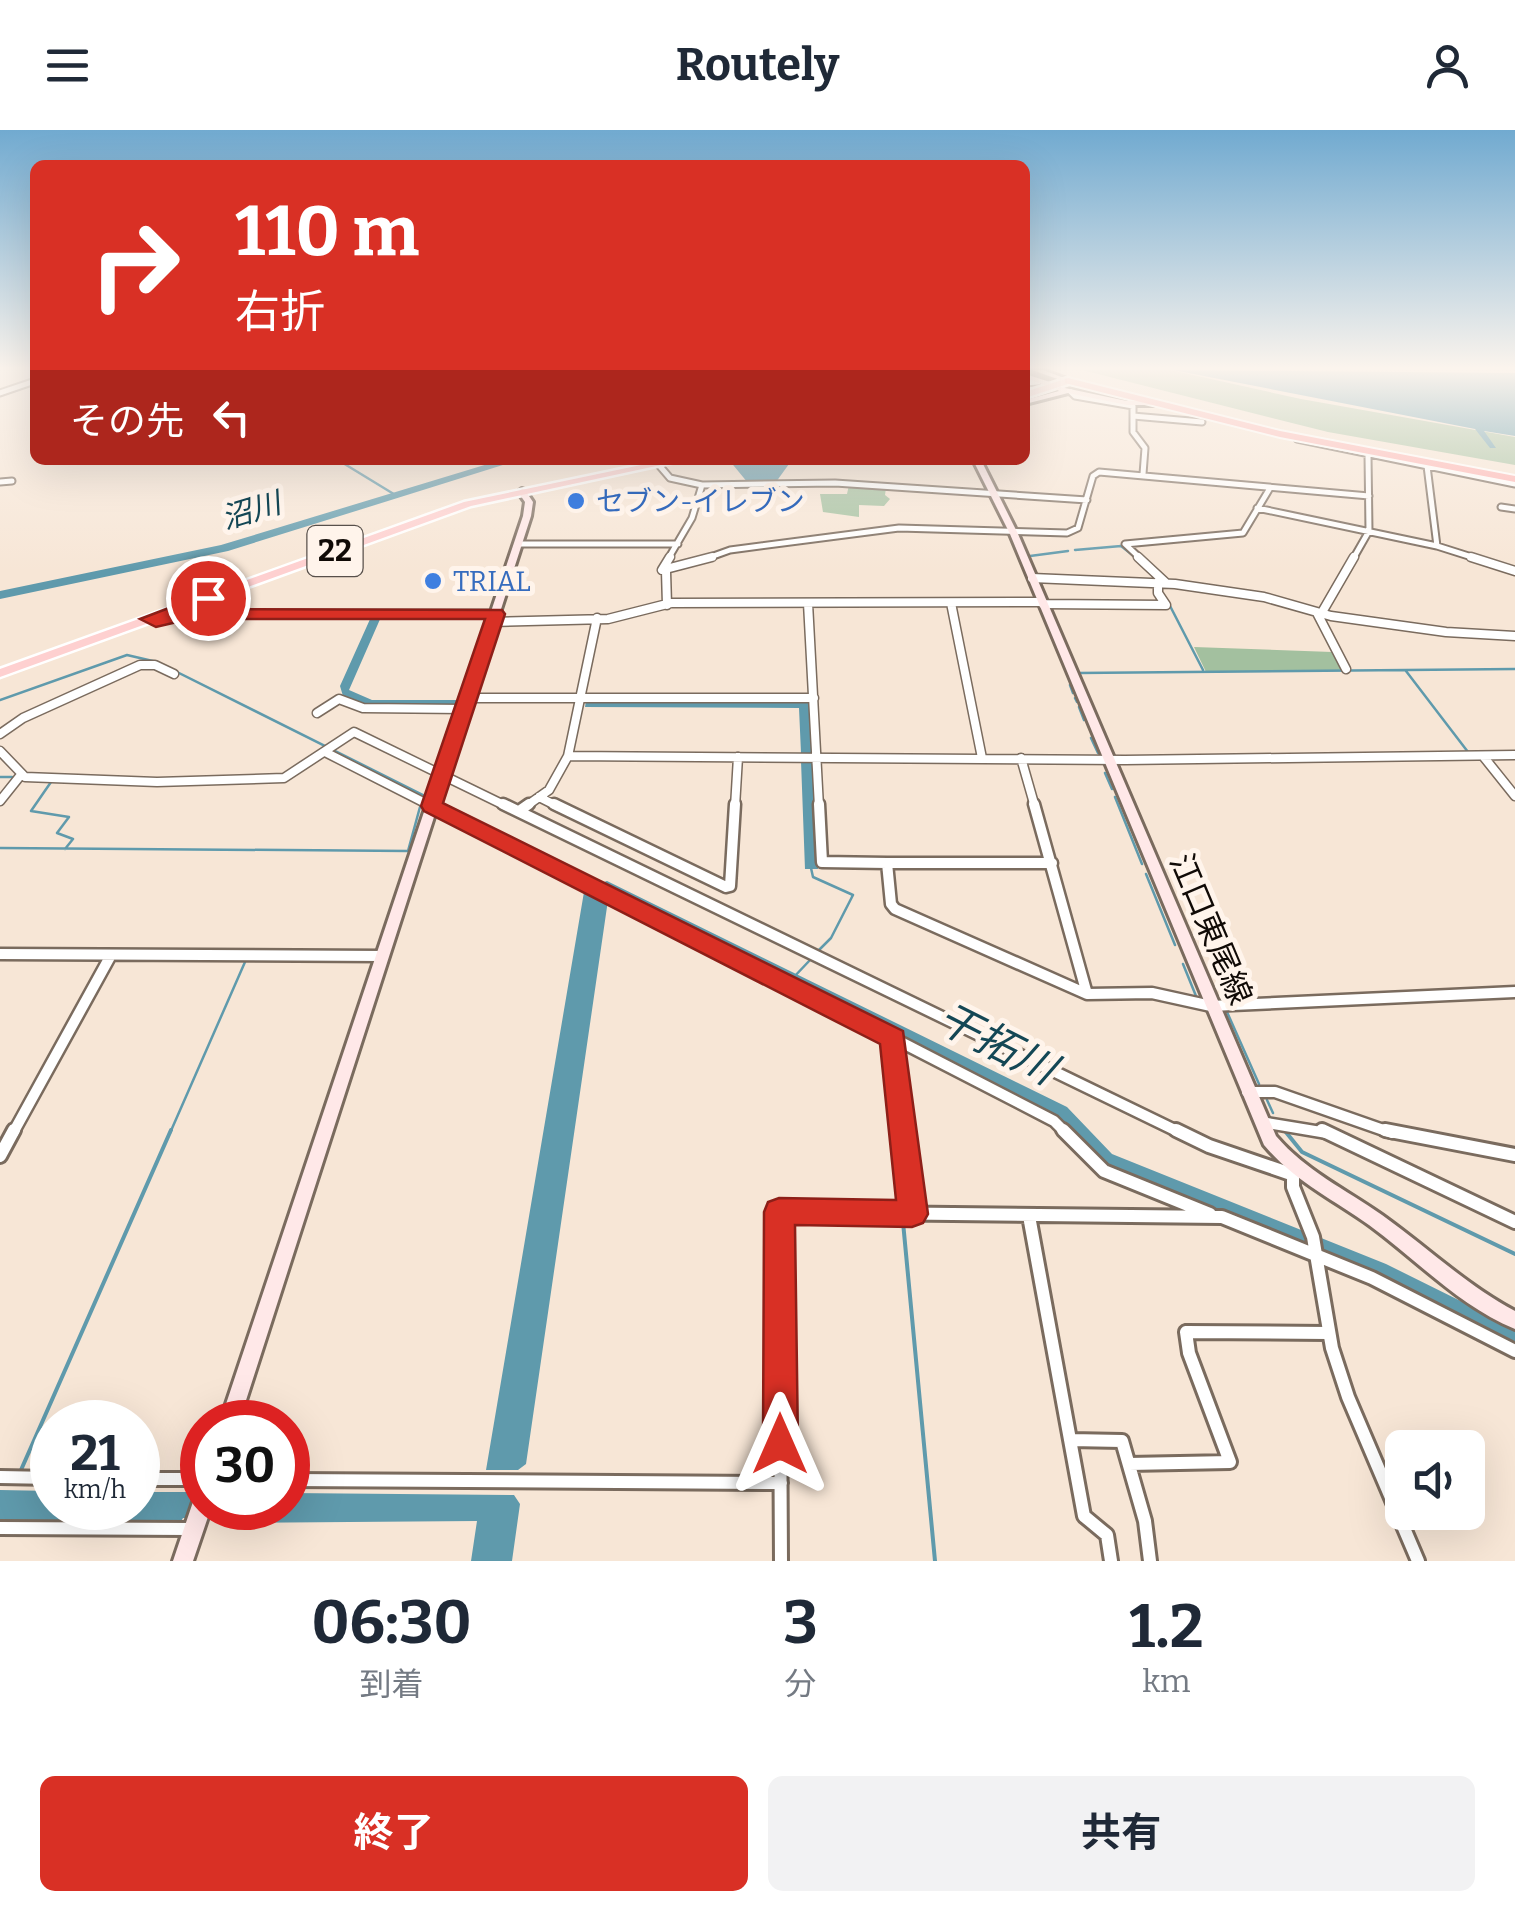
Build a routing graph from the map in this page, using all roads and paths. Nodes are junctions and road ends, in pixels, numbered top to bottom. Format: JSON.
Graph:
{"nodes":[{"id":1,"x":1137,"y":437,"type":"edge"},
{"id":2,"x":1291,"y":437,"type":"edge"},
{"id":3,"x":1294,"y":437,"type":"edge"},
{"id":4,"x":1368,"y":456,"type":"junction"},
{"id":5,"x":653,"y":465,"type":"edge"},
{"id":6,"x":659,"y":465,"type":"edge"},
{"id":7,"x":980,"y":465,"type":"edge"},
{"id":8,"x":1428,"y":466,"type":"junction"},
{"id":9,"x":1143,"y":474,"type":"junction"},
{"id":10,"x":12,"y":481,"type":"dead end"},
{"id":11,"x":0,"y":482,"type":"edge"},
{"id":12,"x":1515,"y":482,"type":"edge"},
{"id":13,"x":702,"y":485,"type":"junction"},
{"id":14,"x":1270,"y":488,"type":"junction"},
{"id":15,"x":522,"y":492,"type":"junction"},
{"id":16,"x":994,"y":493,"type":"junction"},
{"id":17,"x":1369,"y":496,"type":"junction"},
{"id":18,"x":1087,"y":500,"type":"junction"},
{"id":19,"x":1502,"y":507,"type":"dead end"},
{"id":20,"x":1256,"y":508,"type":"junction"},
{"id":21,"x":1515,"y":509,"type":"edge"},
{"id":22,"x":1369,"y":532,"type":"junction"},
{"id":23,"x":1014,"y":534,"type":"junction"},
{"id":24,"x":518,"y":544,"type":"junction"},
{"id":25,"x":678,"y":544,"type":"junction"},
{"id":26,"x":1437,"y":546,"type":"junction"},
{"id":27,"x":666,"y":570,"type":"junction"},
{"id":28,"x":1515,"y":572,"type":"edge"},
{"id":29,"x":1032,"y":578,"type":"junction"},
{"id":30,"x":1162,"y":582,"type":"junction"},
{"id":31,"x":808,"y":603,"type":"junction"},
{"id":32,"x":952,"y":603,"type":"junction"},
{"id":33,"x":1043,"y":603,"type":"junction"},
{"id":34,"x":667,"y":604,"type":"junction"},
{"id":35,"x":1319,"y":613,"type":"junction"},
{"id":36,"x":495,"y":618,"type":"junction"},
{"id":37,"x":597,"y":618,"type":"junction"},
{"id":38,"x":149,"y":619,"type":"junction"},
{"id":39,"x":1515,"y":636,"type":"edge"},
{"id":40,"x":1346,"y":669,"type":"dead end"},
{"id":41,"x":0,"y":673,"type":"edge"},
{"id":42,"x":174,"y":674,"type":"dead end"},
{"id":43,"x":580,"y":698,"type":"junction"},
{"id":44,"x":814,"y":698,"type":"junction"},
{"id":45,"x":467,"y":703,"type":"junction"},
{"id":46,"x":316,"y":713,"type":"dead end"},
{"id":47,"x":0,"y":734,"type":"edge"},
{"id":48,"x":329,"y":749,"type":"junction"},
{"id":49,"x":0,"y":750,"type":"edge"},
{"id":50,"x":568,"y":756,"type":"junction"},
{"id":51,"x":1483,"y":756,"type":"junction"},
{"id":52,"x":1515,"y":756,"type":"edge"},
{"id":53,"x":738,"y":757,"type":"junction"},
{"id":54,"x":817,"y":757,"type":"junction"},
{"id":55,"x":982,"y":758,"type":"junction"},
{"id":56,"x":1021,"y":758,"type":"junction"},
{"id":57,"x":1106,"y":758,"type":"junction"},
{"id":58,"x":443,"y":774,"type":"junction"},
{"id":59,"x":20,"y":776,"type":"junction"},
{"id":60,"x":1515,"y":796,"type":"edge"},
{"id":61,"x":539,"y":797,"type":"junction"},
{"id":62,"x":0,"y":801,"type":"edge"},
{"id":63,"x":432,"y":806,"type":"junction"},
{"id":64,"x":519,"y":811,"type":"junction"},
{"id":65,"x":887,"y":863,"type":"junction"},
{"id":66,"x":1052,"y":863,"type":"junction"},
{"id":67,"x":0,"y":954,"type":"edge"},
{"id":68,"x":110,"y":955,"type":"junction"},
{"id":69,"x":382,"y":956,"type":"junction"},
{"id":70,"x":1515,"y":992,"type":"edge"},
{"id":71,"x":1087,"y":994,"type":"junction"},
{"id":72,"x":1211,"y":1006,"type":"junction"},
{"id":73,"x":893,"y":1038,"type":"junction"},
{"id":74,"x":1246,"y":1092,"type":"junction"},
{"id":75,"x":1260,"y":1122,"type":"junction"},
{"id":76,"x":1515,"y":1155,"type":"edge"},
{"id":77,"x":0,"y":1156,"type":"edge"},
{"id":78,"x":1293,"y":1171,"type":"junction"},
{"id":79,"x":912,"y":1214,"type":"junction"},
{"id":80,"x":1030,"y":1216,"type":"junction"},
{"id":81,"x":1212,"y":1216,"type":"junction"},
{"id":82,"x":1515,"y":1222,"type":"edge"},
{"id":83,"x":1316,"y":1254,"type":"junction"},
{"id":84,"x":1515,"y":1320,"type":"edge"},
{"id":85,"x":1328,"y":1333,"type":"junction"},
{"id":86,"x":1515,"y":1351,"type":"edge"},
{"id":87,"x":236,"y":1400,"type":"edge"},
{"id":88,"x":1070,"y":1440,"type":"junction"},
{"id":89,"x":1129,"y":1464,"type":"junction"},
{"id":90,"x":0,"y":1477,"type":"edge"},
{"id":91,"x":30,"y":1478,"type":"edge"},
{"id":92,"x":310,"y":1480,"type":"edge"},
{"id":93,"x":781,"y":1483,"type":"junction"},
{"id":94,"x":180,"y":1520,"type":"edge"},
{"id":95,"x":0,"y":1528,"type":"edge"},
{"id":96,"x":194,"y":1530,"type":"edge"},
{"id":97,"x":184,"y":1561,"type":"edge"},
{"id":98,"x":781,"y":1561,"type":"edge"},
{"id":99,"x":1111,"y":1561,"type":"edge"},
{"id":100,"x":1150,"y":1561,"type":"edge"},
{"id":101,"x":1418,"y":1561,"type":"edge"}],
"edges":[{"from":1,"to":9,"type":"street"},
{"from":2,"to":4,"type":"street"},
{"from":3,"to":12,"type":"highway"},
{"from":4,"to":8,"type":"street"},
{"from":4,"to":17,"type":"street"},
{"from":5,"to":15,"type":"main road","number":"22"},
{"from":6,"to":13,"type":"street"},
{"from":7,"to":16,"type":"main road","name":"江口東尾線"},
{"from":8,"to":12,"type":"street"},
{"from":8,"to":26,"type":"street"},
{"from":9,"to":14,"type":"street"},
{"from":9,"to":18,"type":"street"},
{"from":10,"to":11,"type":"street"},
{"from":13,"to":16,"type":"street"},
{"from":13,"to":25,"type":"street"},
{"from":14,"to":17,"type":"street"},
{"from":14,"to":20,"type":"street"},
{"from":15,"to":24,"type":"main road"},
{"from":15,"to":38,"type":"main road","number":"22"},
{"from":16,"to":18,"type":"street"},
{"from":16,"to":23,"type":"main road","name":"江口東尾線"},
{"from":17,"to":22,"type":"street"},
{"from":18,"to":23,"type":"street"},
{"from":19,"to":21,"type":"street"},
{"from":20,"to":22,"type":"street"},
{"from":20,"to":30,"type":"street"},
{"from":22,"to":26,"type":"street"},
{"from":22,"to":35,"type":"street"},
{"from":23,"to":27,"type":"street"},
{"from":23,"to":29,"type":"main road","name":"江口東尾線"},
{"from":24,"to":25,"type":"street"},
{"from":24,"to":36,"type":"main road"},
{"from":25,"to":27,"type":"street"},
{"from":26,"to":28,"type":"street"},
{"from":27,"to":34,"type":"street"},
{"from":29,"to":30,"type":"street"},
{"from":29,"to":33,"type":"main road","name":"江口東尾線"},
{"from":30,"to":33,"type":"street"},
{"from":30,"to":35,"type":"street"},
{"from":31,"to":32,"type":"street"},
{"from":31,"to":34,"type":"street"},
{"from":31,"to":44,"type":"street"},
{"from":32,"to":33,"type":"street"},
{"from":32,"to":55,"type":"street"},
{"from":33,"to":57,"type":"main road","name":"江口東尾線"},
{"from":34,"to":37,"type":"street"},
{"from":35,"to":39,"type":"street"},
{"from":35,"to":40,"type":"street"},
{"from":36,"to":37,"type":"street"},
{"from":36,"to":38,"type":"street"},
{"from":36,"to":45,"type":"main road"},
{"from":37,"to":43,"type":"street"},
{"from":38,"to":41,"type":"main road","number":"22"},
{"from":42,"to":47,"type":"street"},
{"from":43,"to":44,"type":"street"},
{"from":43,"to":45,"type":"street"},
{"from":43,"to":50,"type":"street"},
{"from":44,"to":54,"type":"street"},
{"from":45,"to":46,"type":"street"},
{"from":45,"to":58,"type":"main road"},
{"from":48,"to":58,"type":"street"},
{"from":48,"to":59,"type":"street"},
{"from":48,"to":63,"type":"street"},
{"from":49,"to":59,"type":"street"},
{"from":50,"to":53,"type":"street"},
{"from":50,"to":61,"type":"street"},
{"from":51,"to":52,"type":"street"},
{"from":51,"to":57,"type":"street"},
{"from":51,"to":60,"type":"street"},
{"from":53,"to":54,"type":"street"},
{"from":53,"to":61,"type":"street"},
{"from":54,"to":55,"type":"street"},
{"from":54,"to":65,"type":"street"},
{"from":55,"to":56,"type":"street"},
{"from":56,"to":57,"type":"street"},
{"from":56,"to":66,"type":"street"},
{"from":57,"to":72,"type":"main road","name":"江口東尾線"},
{"from":58,"to":63,"type":"main road"},
{"from":58,"to":64,"type":"street"},
{"from":59,"to":62,"type":"street"},
{"from":61,"to":64,"type":"street"},
{"from":63,"to":69,"type":"main road"},
{"from":63,"to":73,"type":"street"},
{"from":64,"to":78,"type":"street"},
{"from":65,"to":66,"type":"street"},
{"from":65,"to":71,"type":"street"},
{"from":66,"to":71,"type":"street"},
{"from":67,"to":68,"type":"street"},
{"from":68,"to":69,"type":"street"},
{"from":68,"to":77,"type":"street"},
{"from":69,"to":87,"type":"main road"},
{"from":70,"to":72,"type":"street"},
{"from":71,"to":72,"type":"street"},
{"from":72,"to":74,"type":"main road","name":"江口東尾線"},
{"from":73,"to":79,"type":"street"},
{"from":73,"to":81,"type":"street"},
{"from":74,"to":75,"type":"main road","name":"江口東尾線"},
{"from":74,"to":76,"type":"street"},
{"from":75,"to":78,"type":"main road","name":"江口東尾線"},
{"from":75,"to":82,"type":"street"},
{"from":78,"to":83,"type":"street"},
{"from":78,"to":84,"type":"main road","name":"江口東尾線"},
{"from":79,"to":80,"type":"street"},
{"from":79,"to":93,"type":"street"},
{"from":80,"to":81,"type":"street"},
{"from":80,"to":88,"type":"street"},
{"from":81,"to":83,"type":"street"},
{"from":83,"to":85,"type":"street"},
{"from":83,"to":86,"type":"street"},
{"from":85,"to":89,"type":"street"},
{"from":85,"to":101,"type":"street"},
{"from":88,"to":89,"type":"street"},
{"from":88,"to":99,"type":"street"},
{"from":89,"to":100,"type":"street"},
{"from":90,"to":91,"type":"street"},
{"from":92,"to":93,"type":"street"},
{"from":93,"to":98,"type":"street"},
{"from":94,"to":95,"type":"street"},
{"from":96,"to":97,"type":"main road"}]}
